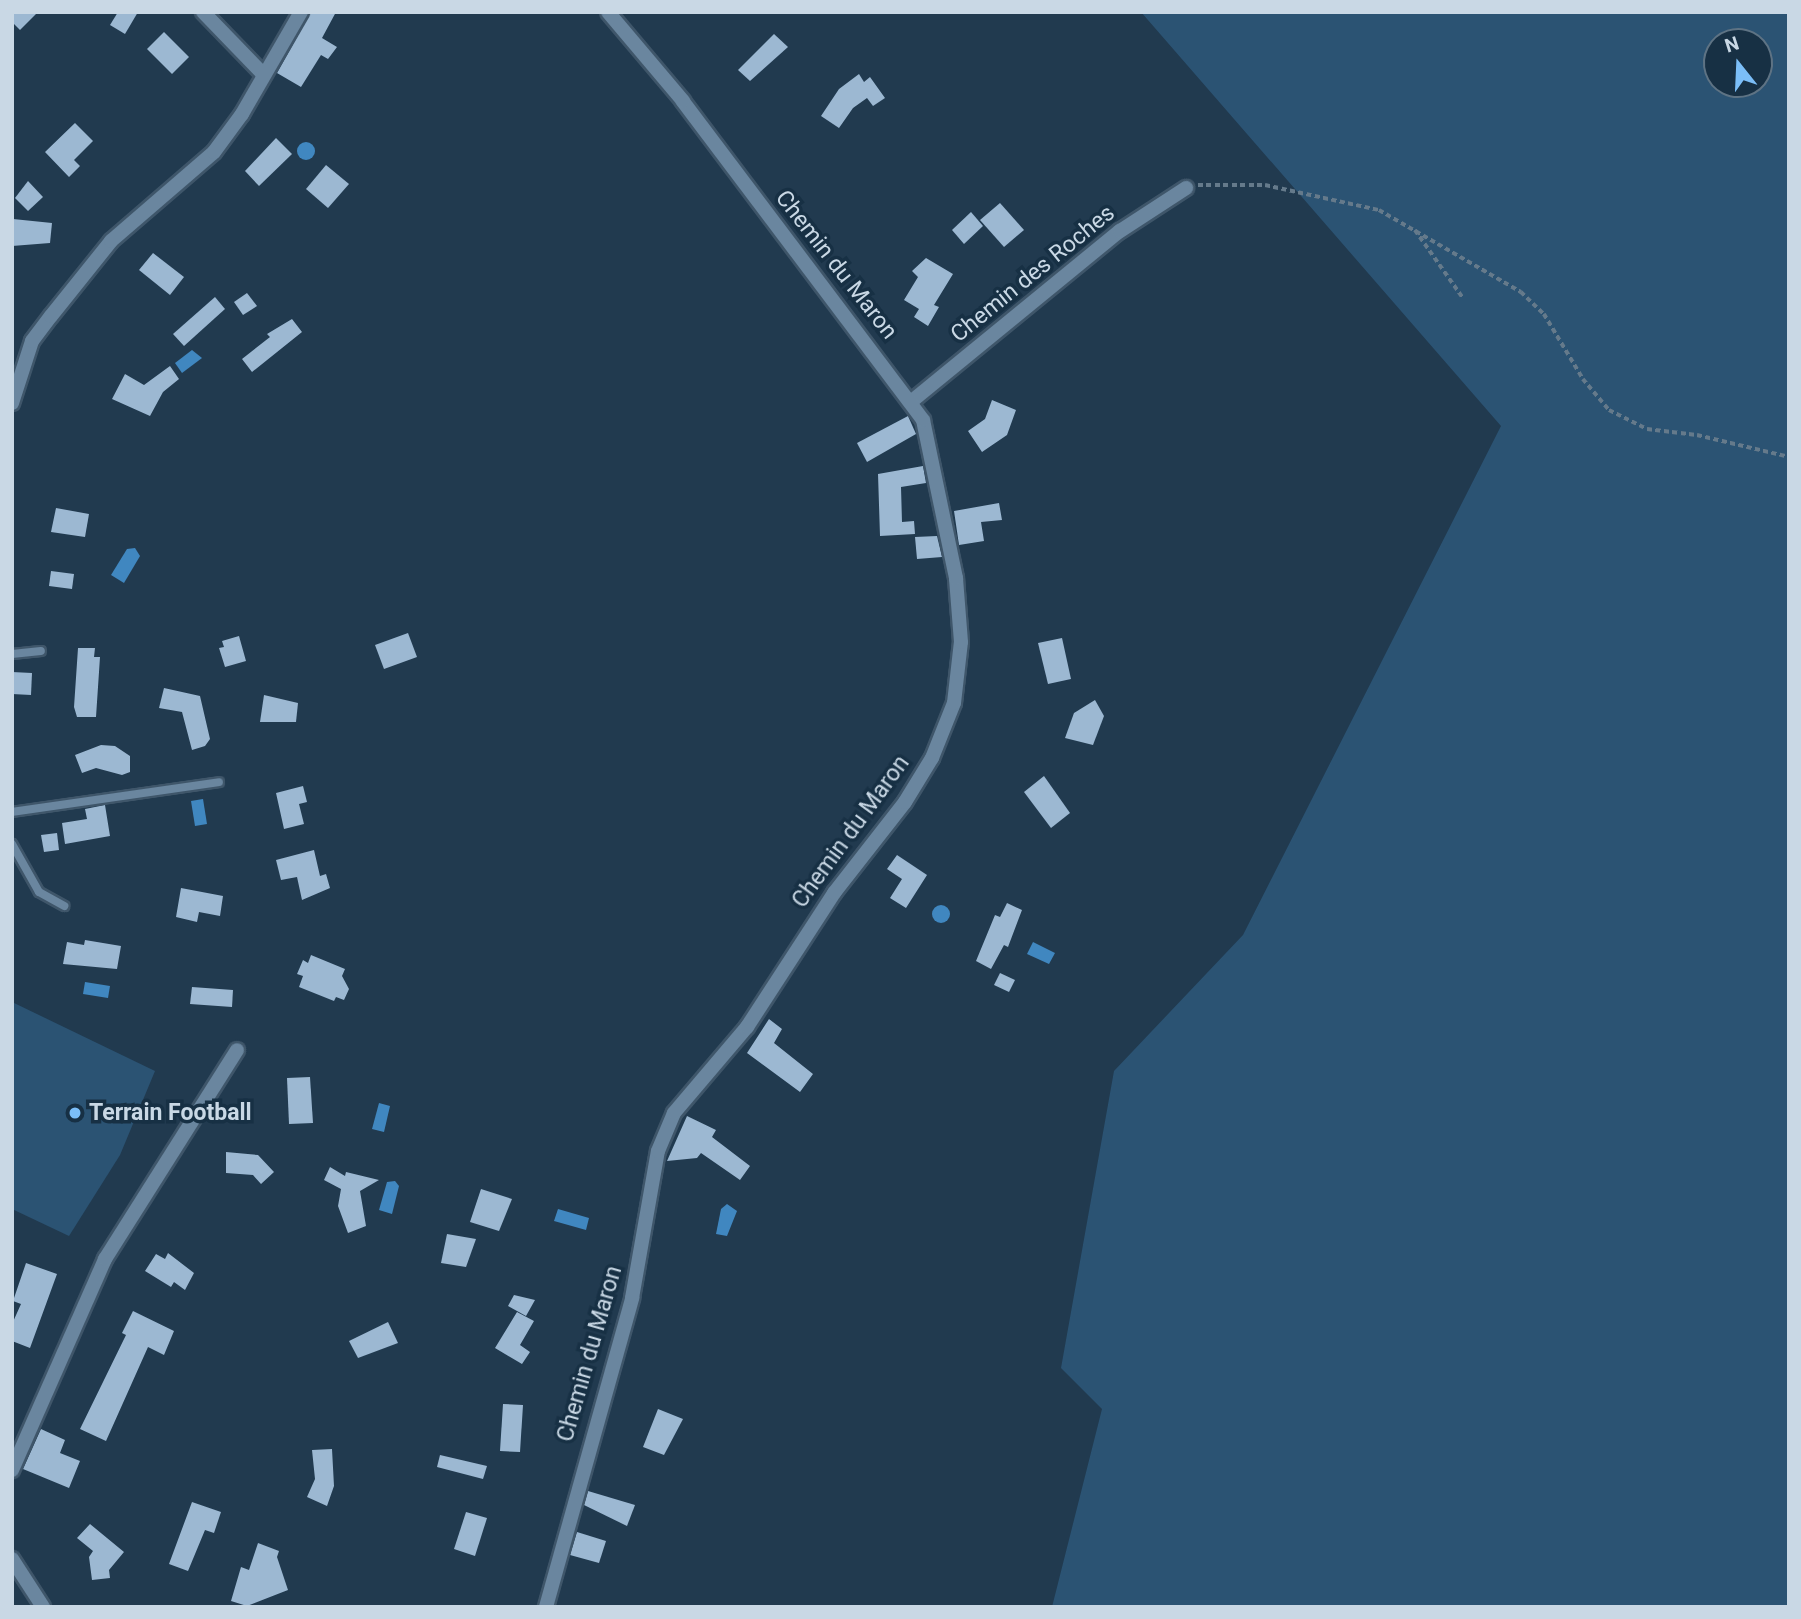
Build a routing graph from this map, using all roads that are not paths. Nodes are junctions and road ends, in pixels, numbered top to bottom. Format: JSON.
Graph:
{"nodes":[{"id":1,"x":203,"y":12,"type":"edge"},
{"id":2,"x":301,"y":12,"type":"edge"},
{"id":3,"x":608,"y":12,"type":"edge"},
{"id":4,"x":263,"y":74,"type":"junction"},
{"id":5,"x":1186,"y":188,"type":"road end"},
{"id":6,"x":912,"y":401,"type":"junction"},
{"id":7,"x":12,"y":403,"type":"edge"},
{"id":8,"x":41,"y":651,"type":"dead end"},
{"id":9,"x":12,"y":654,"type":"edge"},
{"id":10,"x":219,"y":782,"type":"dead end"},
{"id":11,"x":12,"y":812,"type":"edge"},
{"id":12,"x":12,"y":844,"type":"edge"},
{"id":13,"x":64,"y":906,"type":"dead end"},
{"id":14,"x":237,"y":1049,"type":"dead end"},
{"id":15,"x":12,"y":1471,"type":"edge"},
{"id":16,"x":12,"y":1559,"type":"edge"},
{"id":17,"x":43,"y":1607,"type":"edge"},
{"id":18,"x":546,"y":1607,"type":"edge"}],
"edges":[{"from":1,"to":4,"type":"street"},
{"from":2,"to":4,"type":"street"},
{"from":3,"to":6,"type":"street","name":"Chemin du Maron"},
{"from":4,"to":7,"type":"street"},
{"from":5,"to":6,"type":"street","name":"Chemin des Roches"},
{"from":6,"to":18,"type":"street","name":"Chemin du Maron"},
{"from":8,"to":9,"type":"lane"},
{"from":10,"to":11,"type":"lane"},
{"from":12,"to":13,"type":"lane"},
{"from":14,"to":15,"type":"street"},
{"from":16,"to":17,"type":"street"}]}
